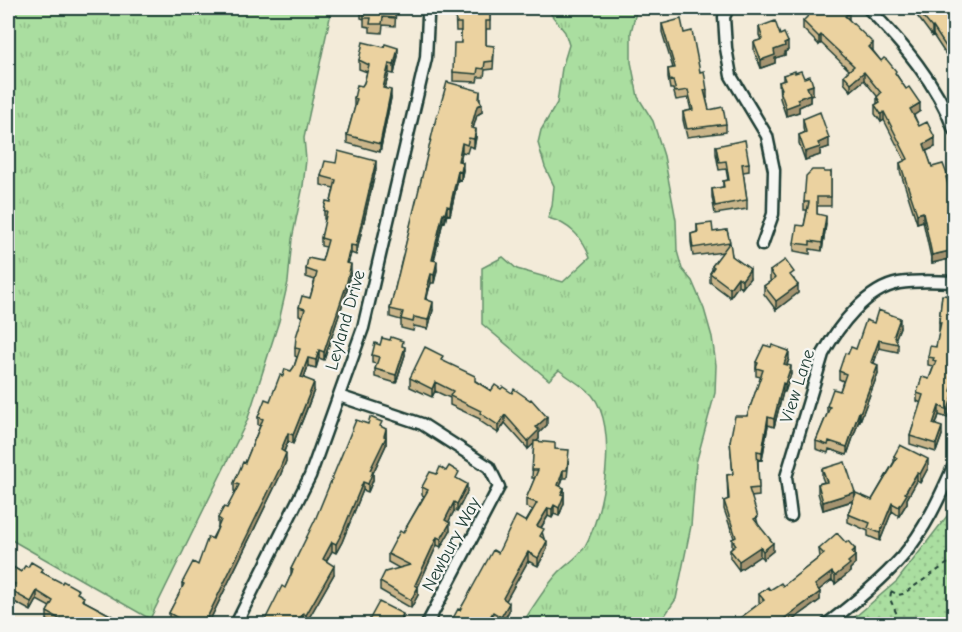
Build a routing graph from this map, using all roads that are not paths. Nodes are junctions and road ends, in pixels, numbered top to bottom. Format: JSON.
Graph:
{"nodes":[{"id":1,"x":426,"y":8,"type":"edge"},
{"id":2,"x":728,"y":8,"type":"edge"},
{"id":3,"x":868,"y":8,"type":"edge"},
{"id":4,"x":954,"y":129,"type":"edge"},
{"id":5,"x":762,"y":245,"type":"dead end"},
{"id":6,"x":954,"y":282,"type":"edge"},
{"id":7,"x":339,"y":396,"type":"junction"},
{"id":8,"x":954,"y":465,"type":"edge"},
{"id":9,"x":949,"y":491,"type":"edge"},
{"id":10,"x":792,"y":516,"type":"dead end"},
{"id":11,"x":236,"y":624,"type":"edge"},
{"id":12,"x":427,"y":624,"type":"edge"},
{"id":13,"x":827,"y":624,"type":"edge"}],
"edges":[{"from":1,"to":7,"type":"street","name":"Leyland Drive"},
{"from":2,"to":5,"type":"street"},
{"from":3,"to":4,"type":"street"},
{"from":6,"to":10,"type":"street","name":"View Lane"},
{"from":7,"to":11,"type":"street","name":"Leyland Drive"},
{"from":7,"to":12,"type":"street","name":"Newbury Way"},
{"from":8,"to":9,"type":"street"},
{"from":9,"to":13,"type":"street"}]}
